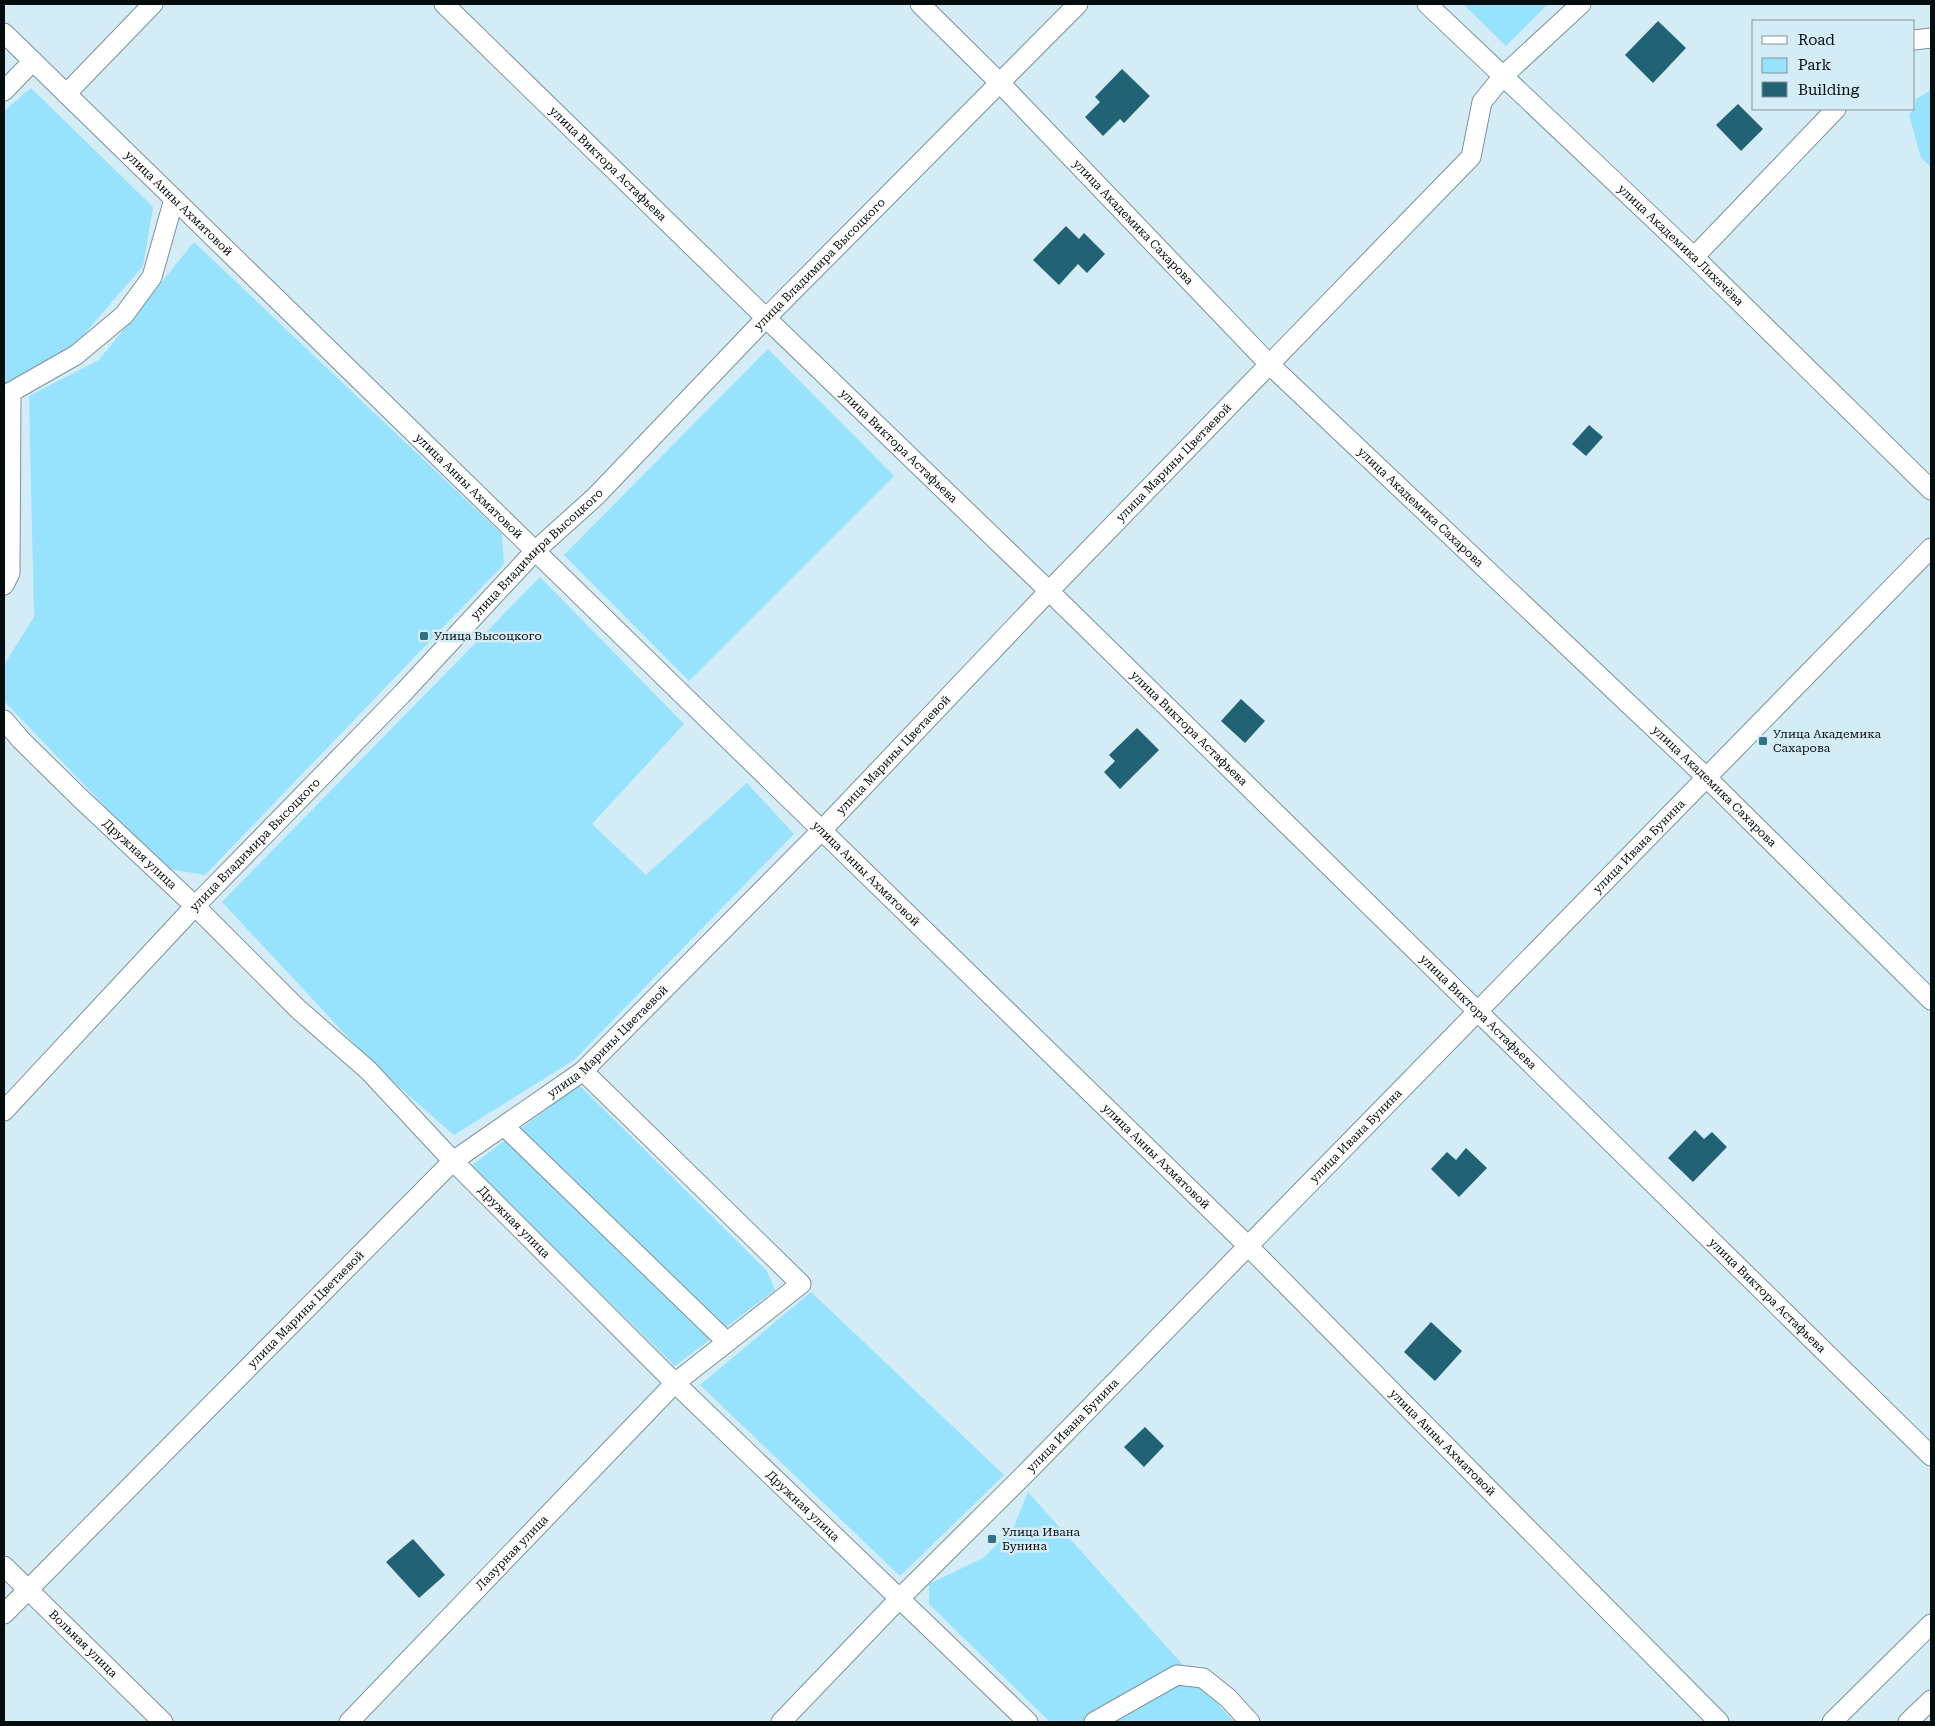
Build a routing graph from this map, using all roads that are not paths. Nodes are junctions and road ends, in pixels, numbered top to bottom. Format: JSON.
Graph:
{"nodes":[{"id":1,"x":153,"y":4,"type":"edge"},
{"id":2,"x":444,"y":4,"type":"edge"},
{"id":3,"x":920,"y":4,"type":"edge"},
{"id":4,"x":1078,"y":4,"type":"edge"},
{"id":5,"x":1427,"y":4,"type":"edge"},
{"id":6,"x":1581,"y":4,"type":"edge"},
{"id":7,"x":4,"y":33,"type":"edge"},
{"id":8,"x":1931,"y":38,"type":"edge"},
{"id":9,"x":1915,"y":40,"type":"edge"},
{"id":10,"x":33,"y":61,"type":"junction"},
{"id":11,"x":1504,"y":76,"type":"junction"},
{"id":12,"x":1000,"y":83,"type":"junction"},
{"id":13,"x":4,"y":91,"type":"edge"},
{"id":14,"x":66,"y":94,"type":"junction"},
{"id":15,"x":1835,"y":110,"type":"edge"},
{"id":16,"x":174,"y":199,"type":"junction"},
{"id":17,"x":1694,"y":257,"type":"junction"},
{"id":18,"x":766,"y":318,"type":"junction"},
{"id":19,"x":1270,"y":365,"type":"junction"},
{"id":20,"x":1931,"y":490,"type":"edge"},
{"id":21,"x":1931,"y":548,"type":"edge"},
{"id":22,"x":535,"y":551,"type":"junction"},
{"id":23,"x":4,"y":585,"type":"edge"},
{"id":24,"x":1049,"y":591,"type":"junction"},
{"id":25,"x":4,"y":720,"type":"edge"},
{"id":26,"x":1706,"y":777,"type":"junction"},
{"id":27,"x":822,"y":830,"type":"junction"},
{"id":28,"x":195,"y":906,"type":"junction"},
{"id":29,"x":1931,"y":1000,"type":"edge"},
{"id":30,"x":1478,"y":1011,"type":"junction"},
{"id":31,"x":583,"y":1071,"type":"junction"},
{"id":32,"x":4,"y":1111,"type":"edge"},
{"id":33,"x":504,"y":1126,"type":"junction"},
{"id":34,"x":453,"y":1161,"type":"junction"},
{"id":35,"x":1248,"y":1246,"type":"junction"},
{"id":36,"x":727,"y":1342,"type":"junction"},
{"id":37,"x":675,"y":1383,"type":"junction"},
{"id":38,"x":1931,"y":1456,"type":"edge"},
{"id":39,"x":4,"y":1566,"type":"edge"},
{"id":40,"x":28,"y":1589,"type":"junction"},
{"id":41,"x":899,"y":1599,"type":"junction"},
{"id":42,"x":4,"y":1614,"type":"edge"},
{"id":43,"x":1931,"y":1624,"type":"edge"},
{"id":44,"x":1931,"y":1700,"type":"edge"},
{"id":45,"x":163,"y":1722,"type":"edge"},
{"id":46,"x":349,"y":1722,"type":"edge"},
{"id":47,"x":780,"y":1722,"type":"edge"},
{"id":48,"x":1028,"y":1722,"type":"edge"},
{"id":49,"x":1094,"y":1722,"type":"edge"},
{"id":50,"x":1250,"y":1722,"type":"edge"},
{"id":51,"x":1719,"y":1722,"type":"edge"},
{"id":52,"x":1832,"y":1722,"type":"edge"},
{"id":53,"x":1908,"y":1722,"type":"edge"}],
"edges":[{"from":1,"to":14,"type":"street"},
{"from":2,"to":18,"type":"street","name":"улица Виктора Астафьева"},
{"from":3,"to":12,"type":"street","name":"улица Академика Сахарова"},
{"from":4,"to":12,"type":"street","name":"улица Владимира Высоцкого"},
{"from":5,"to":11,"type":"street","name":"улица Академика Лихачёва"},
{"from":6,"to":11,"type":"street","name":"улица Марины Цветаевой"},
{"from":7,"to":10,"type":"street","name":"улица Анны Ахматовой"},
{"from":8,"to":9,"type":"street"},
{"from":10,"to":13,"type":"street"},
{"from":10,"to":14,"type":"street","name":"улица Анны Ахматовой"},
{"from":11,"to":17,"type":"street","name":"улица Академика Лихачёва"},
{"from":11,"to":19,"type":"street","name":"улица Марины Цветаевой"},
{"from":12,"to":18,"type":"street","name":"улица Владимира Высоцкого"},
{"from":12,"to":19,"type":"street","name":"улица Академика Сахарова"},
{"from":14,"to":16,"type":"street","name":"улица Анны Ахматовой"},
{"from":15,"to":17,"type":"street"},
{"from":16,"to":22,"type":"street","name":"улица Анны Ахматовой"},
{"from":16,"to":23,"type":"street"},
{"from":17,"to":20,"type":"street","name":"улица Академика Лихачёва"},
{"from":18,"to":22,"type":"street","name":"улица Владимира Высоцкого"},
{"from":18,"to":24,"type":"street","name":"улица Виктора Астафьева"},
{"from":19,"to":24,"type":"street","name":"улица Марины Цветаевой"},
{"from":19,"to":26,"type":"street","name":"улица Академика Сахарова"},
{"from":21,"to":26,"type":"street","name":"улица Ивана Бунина"},
{"from":22,"to":27,"type":"street","name":"улица Анны Ахматовой"},
{"from":22,"to":28,"type":"street","name":"улица Владимира Высоцкого"},
{"from":24,"to":27,"type":"street","name":"улица Марины Цветаевой"},
{"from":24,"to":30,"type":"street","name":"улица Виктора Астафьева"},
{"from":25,"to":28,"type":"street","name":"Дружная улица"},
{"from":26,"to":29,"type":"street","name":"улица Академика Сахарова"},
{"from":26,"to":30,"type":"street","name":"улица Ивана Бунина"},
{"from":27,"to":31,"type":"street","name":"улица Марины Цветаевой"},
{"from":27,"to":35,"type":"street","name":"улица Анны Ахматовой"},
{"from":28,"to":32,"type":"street","name":"улица Владимира Высоцкого"},
{"from":28,"to":34,"type":"street","name":"Дружная улица"},
{"from":30,"to":35,"type":"street","name":"улица Ивана Бунина"},
{"from":30,"to":38,"type":"street","name":"улица Виктора Астафьева"},
{"from":31,"to":33,"type":"street","name":"улица Марины Цветаевой"},
{"from":31,"to":36,"type":"street","name":"Лазурная улица"},
{"from":33,"to":34,"type":"street","name":"улица Марины Цветаевой"},
{"from":33,"to":36,"type":"street"},
{"from":34,"to":37,"type":"street","name":"Дружная улица"},
{"from":34,"to":40,"type":"street","name":"улица Марины Цветаевой"},
{"from":35,"to":41,"type":"street","name":"улица Ивана Бунина"},
{"from":35,"to":51,"type":"street","name":"улица Анны Ахматовой"},
{"from":36,"to":37,"type":"street","name":"Лазурная улица"},
{"from":37,"to":41,"type":"street","name":"Дружная улица"},
{"from":37,"to":46,"type":"street","name":"Лазурная улица"},
{"from":39,"to":40,"type":"street","name":"Вольная улица"},
{"from":40,"to":42,"type":"street","name":"улица Марины Цветаевой"},
{"from":40,"to":45,"type":"street","name":"Вольная улица"},
{"from":41,"to":47,"type":"street","name":"улица Ивана Бунина"},
{"from":41,"to":48,"type":"street","name":"Дружная улица"},
{"from":43,"to":52,"type":"street"},
{"from":44,"to":53,"type":"street"},
{"from":49,"to":50,"type":"street"}]}
